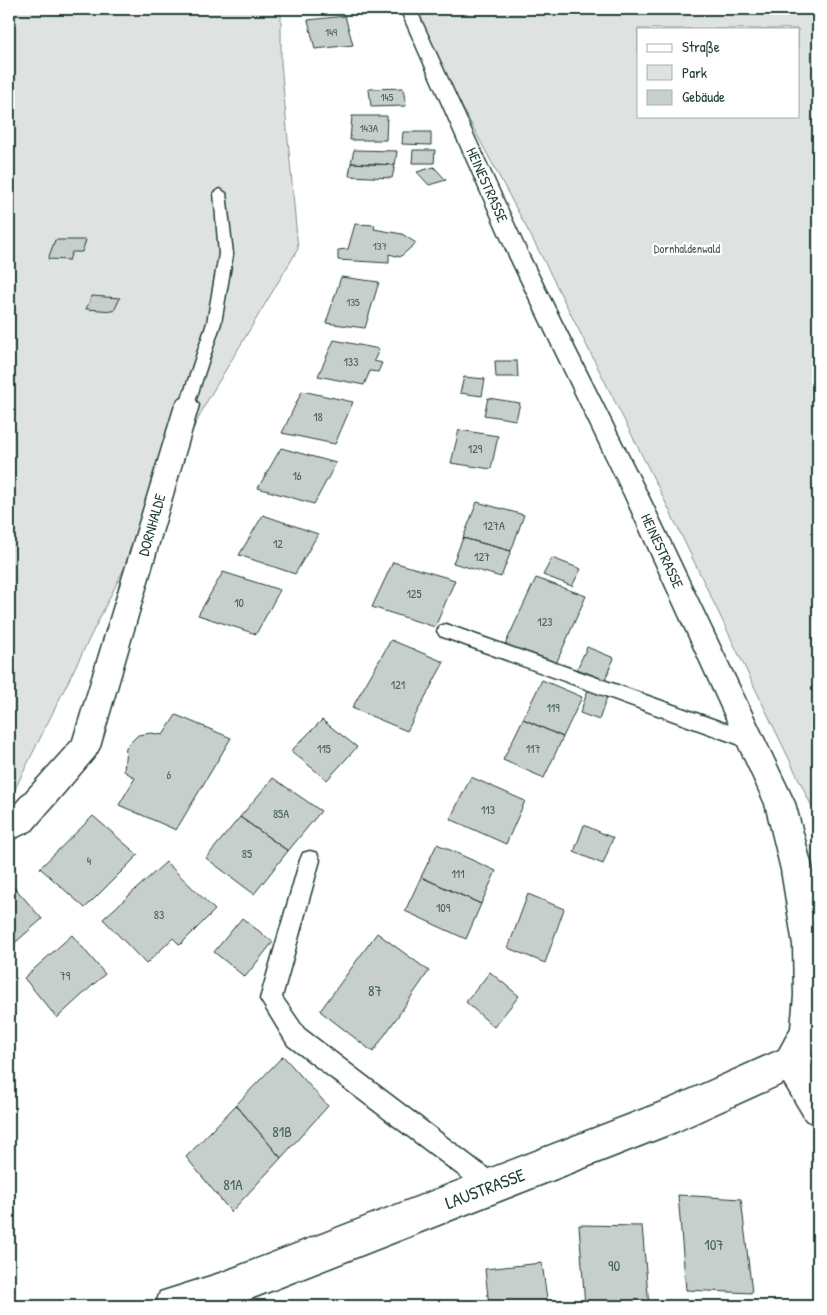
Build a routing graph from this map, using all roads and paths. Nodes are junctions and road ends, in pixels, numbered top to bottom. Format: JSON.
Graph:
{"nodes":[{"id":1,"x":408,"y":9,"type":"edge"},
{"id":2,"x":220,"y":192,"type":"dead end"},
{"id":3,"x":187,"y":405,"type":"joint"},
{"id":4,"x":446,"y":632,"type":"dead end"},
{"id":5,"x":750,"y":740,"type":"junction"},
{"id":6,"x":9,"y":827,"type":"edge"},
{"id":7,"x":310,"y":860,"type":"dead end"},
{"id":8,"x":792,"y":1062,"type":"junction"},
{"id":9,"x":818,"y":1108,"type":"edge"},
{"id":10,"x":492,"y":1186,"type":"junction"},
{"id":11,"x":174,"y":1306,"type":"edge"}],
"edges":[{"from":1,"to":5,"type":"main road","name":"HEINESTRASSE"},
{"from":2,"to":3,"type":"lane","name":"DORNHALDE"},
{"from":3,"to":6,"type":"main road","name":"DORNHALDE"},
{"from":4,"to":5,"type":"lane"},
{"from":5,"to":8,"type":"main road","name":"HEINESTRASSE"},
{"from":7,"to":10,"type":"lane"},
{"from":8,"to":9,"type":"main road"},
{"from":8,"to":10,"type":"main road","name":"LAUSTRASSE"},
{"from":10,"to":11,"type":"main road","name":"LAUSTRASSE"}]}
